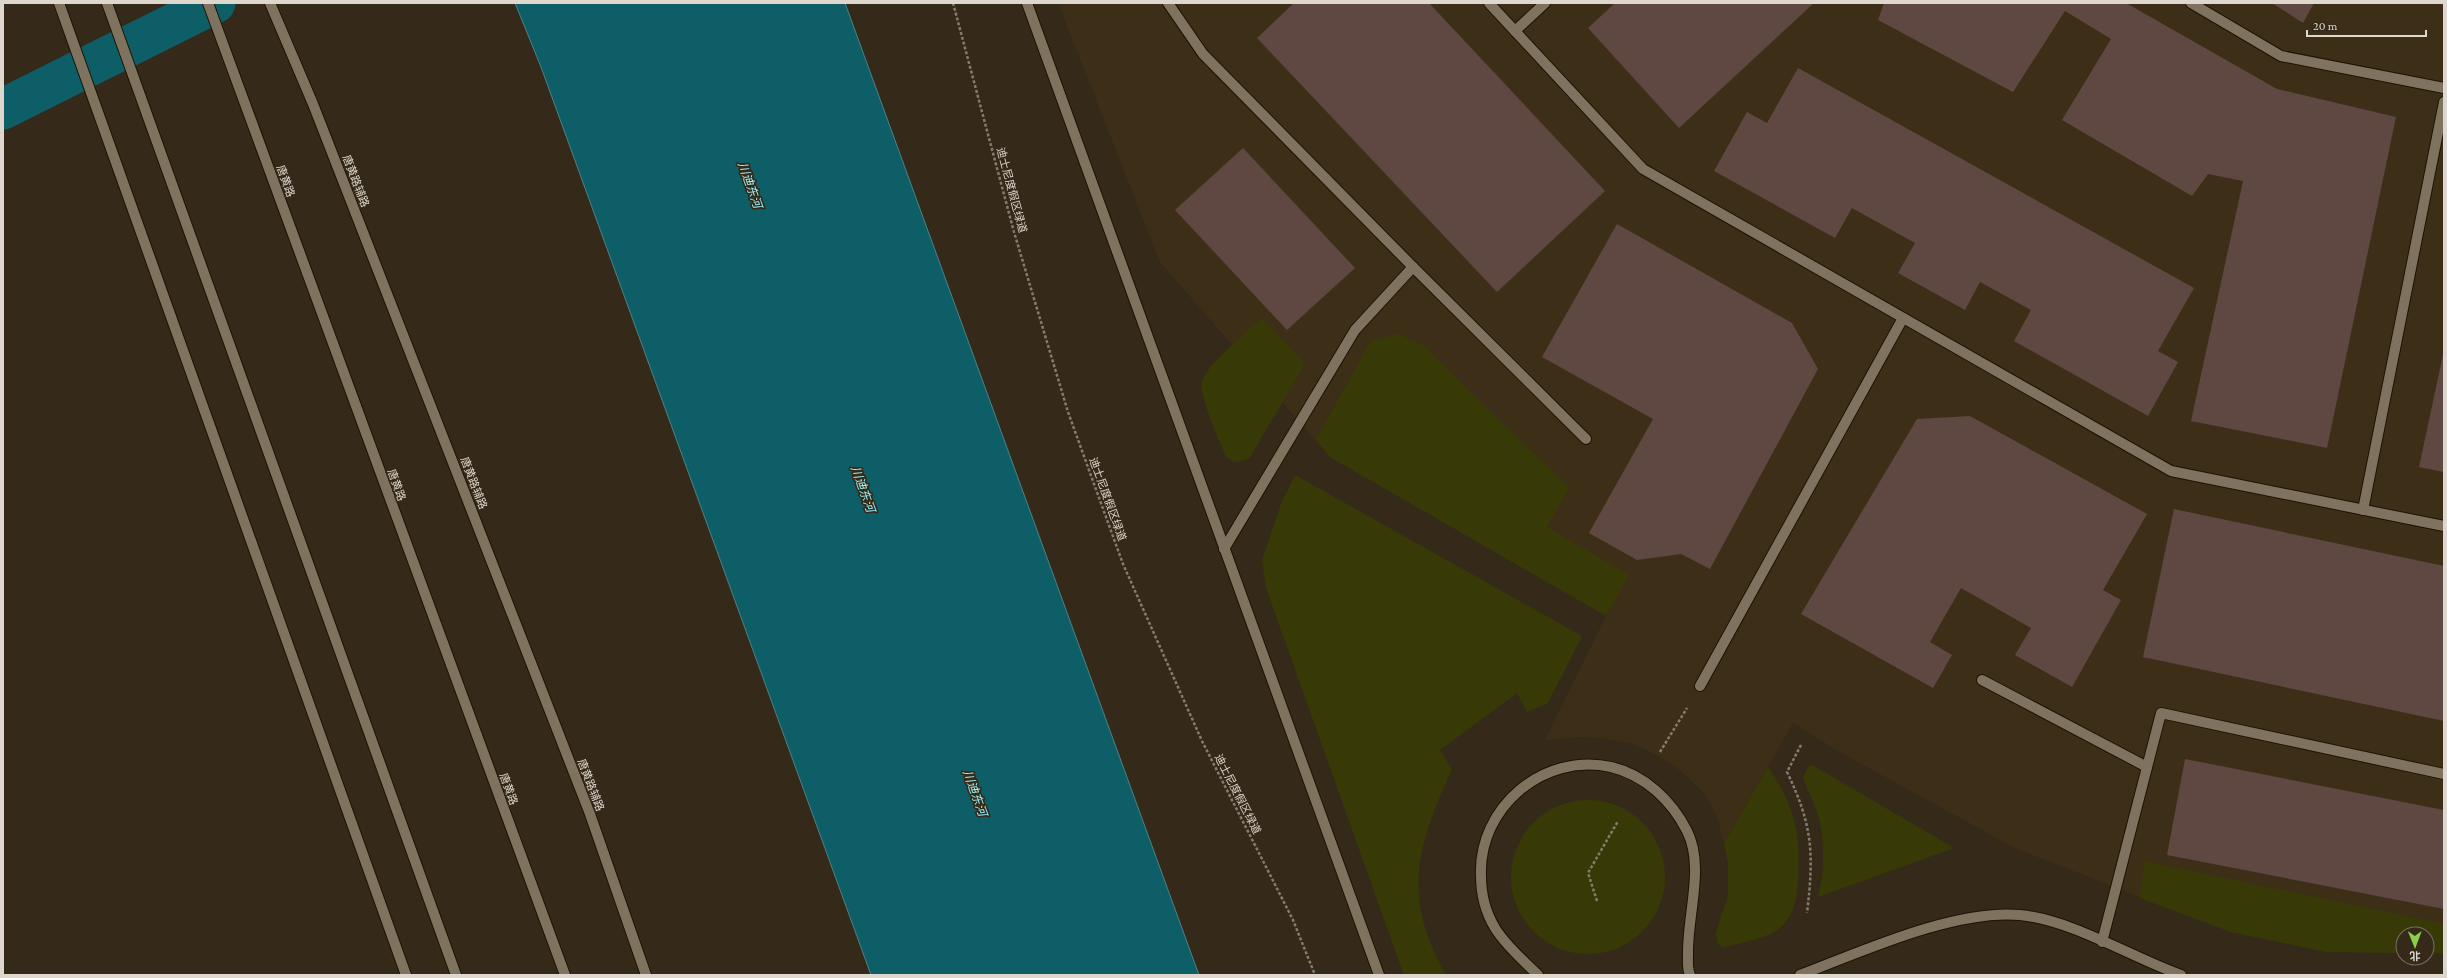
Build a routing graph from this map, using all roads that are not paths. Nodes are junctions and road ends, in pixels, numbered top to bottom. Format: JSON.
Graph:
{"nodes":[{"id":1,"x":59,"y":3,"type":"edge"},
{"id":2,"x":107,"y":3,"type":"edge"},
{"id":3,"x":208,"y":3,"type":"edge"},
{"id":4,"x":270,"y":3,"type":"edge"},
{"id":5,"x":1027,"y":3,"type":"edge"},
{"id":6,"x":1168,"y":3,"type":"edge"},
{"id":7,"x":1489,"y":3,"type":"edge"},
{"id":8,"x":1545,"y":3,"type":"edge"},
{"id":9,"x":2191,"y":3,"type":"edge"},
{"id":10,"x":1515,"y":31,"type":"junction"},
{"id":11,"x":2444,"y":88,"type":"edge"},
{"id":12,"x":2444,"y":102,"type":"edge"},
{"id":13,"x":1413,"y":267,"type":"junction"},
{"id":14,"x":1903,"y":318,"type":"junction"},
{"id":15,"x":1586,"y":439,"type":"dead end"},
{"id":16,"x":2363,"y":510,"type":"junction"},
{"id":17,"x":2444,"y":526,"type":"edge"},
{"id":18,"x":1224,"y":549,"type":"junction"},
{"id":19,"x":1982,"y":680,"type":"dead end"},
{"id":20,"x":1700,"y":686,"type":"road end"},
{"id":21,"x":2147,"y":767,"type":"junction"},
{"id":22,"x":2444,"y":774,"type":"edge"},
{"id":23,"x":2102,"y":942,"type":"junction"},
{"id":24,"x":406,"y":975,"type":"edge"},
{"id":25,"x":456,"y":975,"type":"edge"},
{"id":26,"x":564,"y":975,"type":"edge"},
{"id":27,"x":646,"y":975,"type":"edge"},
{"id":28,"x":1379,"y":975,"type":"edge"},
{"id":29,"x":1538,"y":975,"type":"edge"},
{"id":30,"x":1690,"y":975,"type":"edge"},
{"id":31,"x":1800,"y":975,"type":"edge"},
{"id":32,"x":2181,"y":975,"type":"edge"}],
"edges":[{"from":1,"to":24,"type":"street"},
{"from":2,"to":25,"type":"street"},
{"from":3,"to":26,"type":"street","name":"唐黄路"},
{"from":4,"to":27,"type":"street","name":"唐黄路辅路"},
{"from":5,"to":18,"type":"street"},
{"from":6,"to":13,"type":"street"},
{"from":7,"to":10,"type":"street"},
{"from":8,"to":10,"type":"street"},
{"from":9,"to":11,"type":"street"},
{"from":10,"to":14,"type":"street"},
{"from":12,"to":16,"type":"street"},
{"from":13,"to":15,"type":"street"},
{"from":13,"to":18,"type":"street"},
{"from":14,"to":16,"type":"street"},
{"from":14,"to":20,"type":"street"},
{"from":16,"to":17,"type":"street"},
{"from":18,"to":28,"type":"street"},
{"from":19,"to":21,"type":"street"},
{"from":21,"to":22,"type":"street"},
{"from":21,"to":23,"type":"street"},
{"from":23,"to":31,"type":"street"},
{"from":23,"to":32,"type":"street"},
{"from":29,"to":30,"type":"street"}]}
